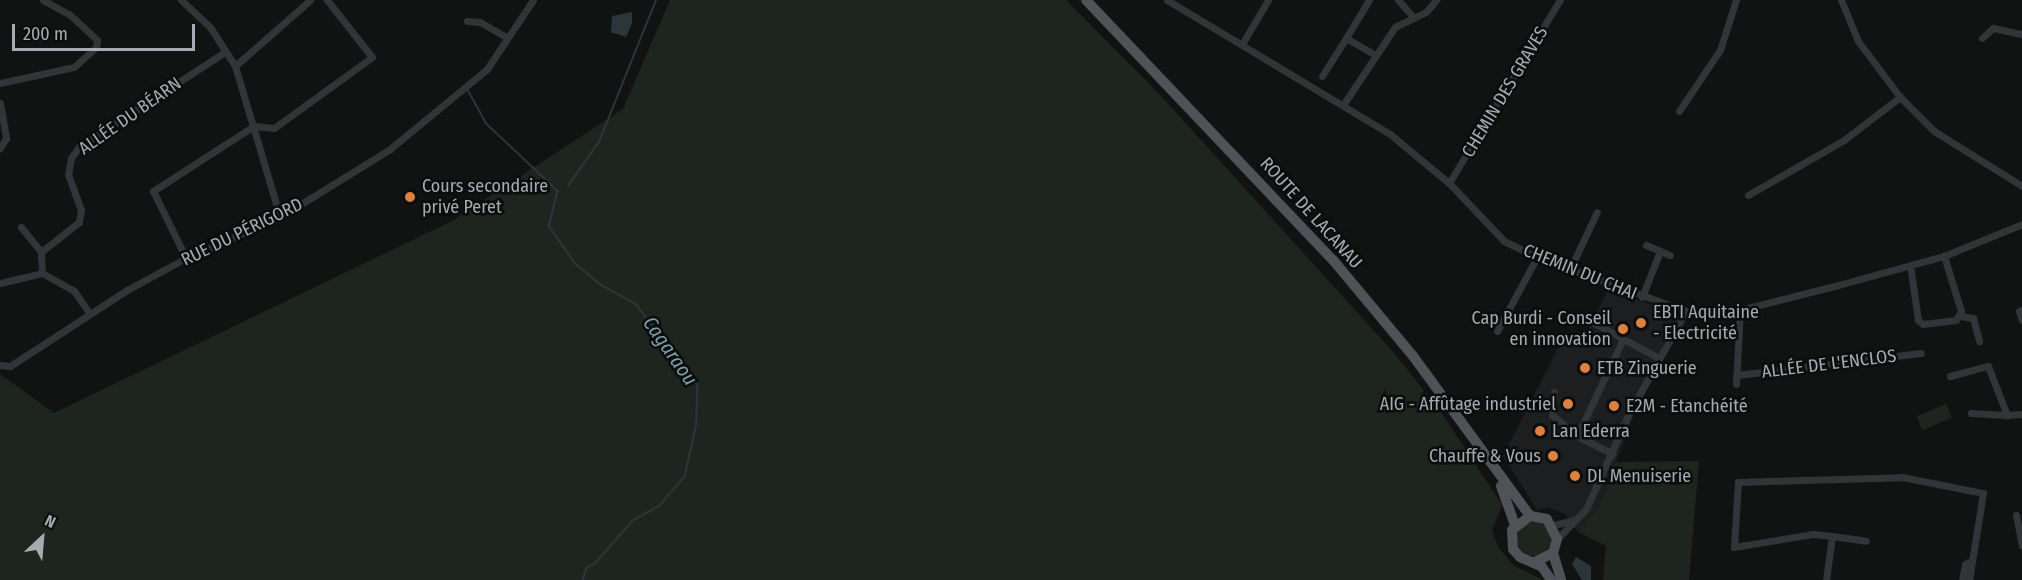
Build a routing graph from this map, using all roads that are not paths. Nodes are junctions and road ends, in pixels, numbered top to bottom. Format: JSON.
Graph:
{"nodes":[{"id":1,"x":43,"y":0,"type":"edge"},
{"id":2,"x":181,"y":0,"type":"edge"},
{"id":3,"x":310,"y":0,"type":"edge"},
{"id":4,"x":327,"y":0,"type":"edge"},
{"id":5,"x":519,"y":0,"type":"edge"},
{"id":6,"x":533,"y":0,"type":"edge"},
{"id":7,"x":1086,"y":0,"type":"edge"},
{"id":8,"x":1167,"y":0,"type":"edge"},
{"id":9,"x":1370,"y":0,"type":"edge"},
{"id":10,"x":1398,"y":0,"type":"edge"},
{"id":11,"x":1436,"y":0,"type":"edge"},
{"id":12,"x":1560,"y":0,"type":"edge"},
{"id":13,"x":1736,"y":0,"type":"edge"},
{"id":14,"x":1841,"y":0,"type":"edge"},
{"id":15,"x":1265,"y":1,"type":"edge"},
{"id":16,"x":525,"y":6,"type":"junction"},
{"id":17,"x":1414,"y":18,"type":"junction"},
{"id":18,"x":467,"y":21,"type":"dead end"},
{"id":19,"x":2022,"y":34,"type":"edge"},
{"id":20,"x":506,"y":37,"type":"junction"},
{"id":21,"x":1346,"y":38,"type":"junction"},
{"id":22,"x":1982,"y":38,"type":"dead end"},
{"id":23,"x":1242,"y":44,"type":"junction"},
{"id":24,"x":225,"y":52,"type":"junction"},
{"id":25,"x":1375,"y":55,"type":"junction"},
{"id":26,"x":235,"y":66,"type":"junction"},
{"id":27,"x":1322,"y":76,"type":"dead end"},
{"id":28,"x":0,"y":83,"type":"edge"},
{"id":29,"x":1900,"y":97,"type":"junction"},
{"id":30,"x":0,"y":103,"type":"edge"},
{"id":31,"x":1343,"y":105,"type":"junction"},
{"id":32,"x":1679,"y":111,"type":"dead end"},
{"id":33,"x":254,"y":126,"type":"junction"},
{"id":34,"x":0,"y":148,"type":"edge"},
{"id":35,"x":1449,"y":183,"type":"junction"},
{"id":36,"x":2022,"y":186,"type":"edge"},
{"id":37,"x":1748,"y":195,"type":"dead end"},
{"id":38,"x":1597,"y":212,"type":"dead end"},
{"id":39,"x":280,"y":217,"type":"junction"},
{"id":40,"x":2022,"y":224,"type":"edge"},
{"id":41,"x":21,"y":227,"type":"dead end"},
{"id":42,"x":1647,"y":245,"type":"dead end"},
{"id":43,"x":1660,"y":251,"type":"junction"},
{"id":44,"x":41,"y":252,"type":"junction"},
{"id":45,"x":1670,"y":255,"type":"dead end"},
{"id":46,"x":1944,"y":256,"type":"junction"},
{"id":47,"x":1537,"y":257,"type":"junction"},
{"id":48,"x":186,"y":258,"type":"junction"},
{"id":49,"x":1910,"y":265,"type":"junction"},
{"id":50,"x":1570,"y":269,"type":"junction"},
{"id":51,"x":42,"y":273,"type":"junction"},
{"id":52,"x":0,"y":283,"type":"edge"},
{"id":53,"x":1642,"y":297,"type":"junction"},
{"id":54,"x":1740,"y":310,"type":"junction"},
{"id":55,"x":2022,"y":310,"type":"edge"},
{"id":56,"x":1686,"y":311,"type":"junction"},
{"id":57,"x":90,"y":314,"type":"junction"},
{"id":58,"x":1960,"y":316,"type":"junction"},
{"id":59,"x":2022,"y":320,"type":"edge"},
{"id":60,"x":1594,"y":323,"type":"dead end"},
{"id":61,"x":1497,"y":331,"type":"dead end"},
{"id":62,"x":1623,"y":339,"type":"junction"},
{"id":63,"x":1979,"y":340,"type":"dead end"},
{"id":64,"x":1921,"y":353,"type":"dead end"},
{"id":65,"x":1659,"y":358,"type":"junction"},
{"id":66,"x":0,"y":365,"type":"edge"},
{"id":67,"x":1737,"y":375,"type":"junction"},
{"id":68,"x":1950,"y":376,"type":"dead end"},
{"id":69,"x":1736,"y":384,"type":"dead end"},
{"id":70,"x":1554,"y":392,"type":"dead end"},
{"id":71,"x":1971,"y":413,"type":"dead end"},
{"id":72,"x":2022,"y":414,"type":"edge"},
{"id":73,"x":2007,"y":415,"type":"junction"},
{"id":74,"x":1576,"y":436,"type":"junction"},
{"id":75,"x":1613,"y":454,"type":"junction"},
{"id":76,"x":1493,"y":466,"type":"junction"},
{"id":77,"x":2016,"y":515,"type":"dead end"},
{"id":78,"x":1530,"y":516,"type":"junction"},
{"id":79,"x":1575,"y":520,"type":"junction"},
{"id":80,"x":1515,"y":525,"type":"junction"},
{"id":81,"x":1553,"y":525,"type":"junction"},
{"id":82,"x":1832,"y":536,"type":"junction"},
{"id":83,"x":1557,"y":539,"type":"junction"},
{"id":84,"x":1866,"y":541,"type":"dead end"},
{"id":85,"x":2022,"y":545,"type":"edge"},
{"id":86,"x":1553,"y":553,"type":"junction"},
{"id":87,"x":1536,"y":562,"type":"junction"},
{"id":88,"x":1970,"y":562,"type":"junction"},
{"id":89,"x":1551,"y":580,"type":"edge"},
{"id":90,"x":1561,"y":580,"type":"edge"},
{"id":91,"x":1826,"y":580,"type":"edge"},
{"id":92,"x":1962,"y":580,"type":"edge"},
{"id":93,"x":1969,"y":580,"type":"edge"}],
"edges":[{"from":1,"to":28,"type":"street"},
{"from":2,"to":24,"type":"street"},
{"from":3,"to":26,"type":"street"},
{"from":4,"to":33,"type":"street"},
{"from":5,"to":16,"type":"street"},
{"from":6,"to":16,"type":"street"},
{"from":7,"to":76,"type":"main road","name":"ROUTE DE LACANAU"},
{"from":8,"to":23,"type":"street","name":"CHEMIN DU CHAI"},
{"from":9,"to":21,"type":"street"},
{"from":10,"to":17,"type":"street"},
{"from":11,"to":17,"type":"street"},
{"from":12,"to":35,"type":"street","name":"CHEMIN DES GRAVES"},
{"from":13,"to":32,"type":"street"},
{"from":14,"to":29,"type":"street"},
{"from":15,"to":23,"type":"street"},
{"from":16,"to":20,"type":"street","name":"RUE DU PÉRIGORD"},
{"from":17,"to":25,"type":"street"},
{"from":18,"to":20,"type":"street"},
{"from":19,"to":22,"type":"street"},
{"from":20,"to":39,"type":"street","name":"RUE DU PÉRIGORD"},
{"from":21,"to":25,"type":"street"},
{"from":21,"to":27,"type":"street"},
{"from":23,"to":31,"type":"street","name":"CHEMIN DU CHAI"},
{"from":24,"to":26,"type":"street"},
{"from":24,"to":44,"type":"street","name":"ALLÉE DU BÉARN"},
{"from":25,"to":31,"type":"street"},
{"from":26,"to":33,"type":"street"},
{"from":29,"to":36,"type":"street"},
{"from":29,"to":37,"type":"street"},
{"from":30,"to":34,"type":"street"},
{"from":31,"to":35,"type":"street","name":"CHEMIN DU CHAI"},
{"from":33,"to":39,"type":"street"},
{"from":33,"to":48,"type":"street"},
{"from":35,"to":47,"type":"street","name":"CHEMIN DU CHAI"},
{"from":38,"to":50,"type":"street"},
{"from":39,"to":48,"type":"street","name":"RUE DU PÉRIGORD"},
{"from":40,"to":46,"type":"street","name":"CHEMIN DU CHAI"},
{"from":41,"to":44,"type":"street"},
{"from":42,"to":43,"type":"street"},
{"from":43,"to":45,"type":"street"},
{"from":43,"to":53,"type":"street"},
{"from":44,"to":51,"type":"street"},
{"from":46,"to":49,"type":"street","name":"CHEMIN DU CHAI"},
{"from":46,"to":58,"type":"street"},
{"from":47,"to":50,"type":"street","name":"CHEMIN DU CHAI"},
{"from":47,"to":61,"type":"street"},
{"from":48,"to":57,"type":"street","name":"RUE DU PÉRIGORD"},
{"from":49,"to":54,"type":"street","name":"CHEMIN DU CHAI"},
{"from":49,"to":58,"type":"street"},
{"from":50,"to":53,"type":"street","name":"CHEMIN DU CHAI"},
{"from":51,"to":52,"type":"street"},
{"from":51,"to":57,"type":"street"},
{"from":53,"to":56,"type":"street","name":"CHEMIN DU CHAI"},
{"from":54,"to":56,"type":"street","name":"CHEMIN DU CHAI"},
{"from":54,"to":67,"type":"street"},
{"from":55,"to":59,"type":"street"},
{"from":56,"to":65,"type":"street"},
{"from":57,"to":66,"type":"street","name":"RUE DU PÉRIGORD"},
{"from":58,"to":63,"type":"street"},
{"from":60,"to":62,"type":"street"},
{"from":62,"to":65,"type":"street"},
{"from":62,"to":74,"type":"street"},
{"from":64,"to":67,"type":"street","name":"ALLÉE DE L'ENCLOS"},
{"from":65,"to":75,"type":"street"},
{"from":67,"to":69,"type":"street"},
{"from":68,"to":73,"type":"street"},
{"from":70,"to":74,"type":"street"},
{"from":71,"to":73,"type":"street"},
{"from":72,"to":73,"type":"street"},
{"from":74,"to":75,"type":"street"},
{"from":75,"to":79,"type":"street"},
{"from":76,"to":78,"type":"main road","name":"ROUTE DE LACANAU"},
{"from":76,"to":80,"type":"main road"},
{"from":77,"to":85,"type":"street"},
{"from":78,"to":80,"type":"main road"},
{"from":78,"to":81,"type":"main road"},
{"from":79,"to":81,"type":"street"},
{"from":79,"to":83,"type":"street"},
{"from":80,"to":87,"type":"main road"},
{"from":81,"to":83,"type":"main road"},
{"from":82,"to":84,"type":"street"},
{"from":82,"to":88,"type":"street"},
{"from":82,"to":91,"type":"street"},
{"from":83,"to":86,"type":"main road"},
{"from":86,"to":87,"type":"main road"},
{"from":86,"to":90,"type":"main road"},
{"from":87,"to":89,"type":"main road"},
{"from":88,"to":92,"type":"street"},
{"from":88,"to":93,"type":"street"}]}
